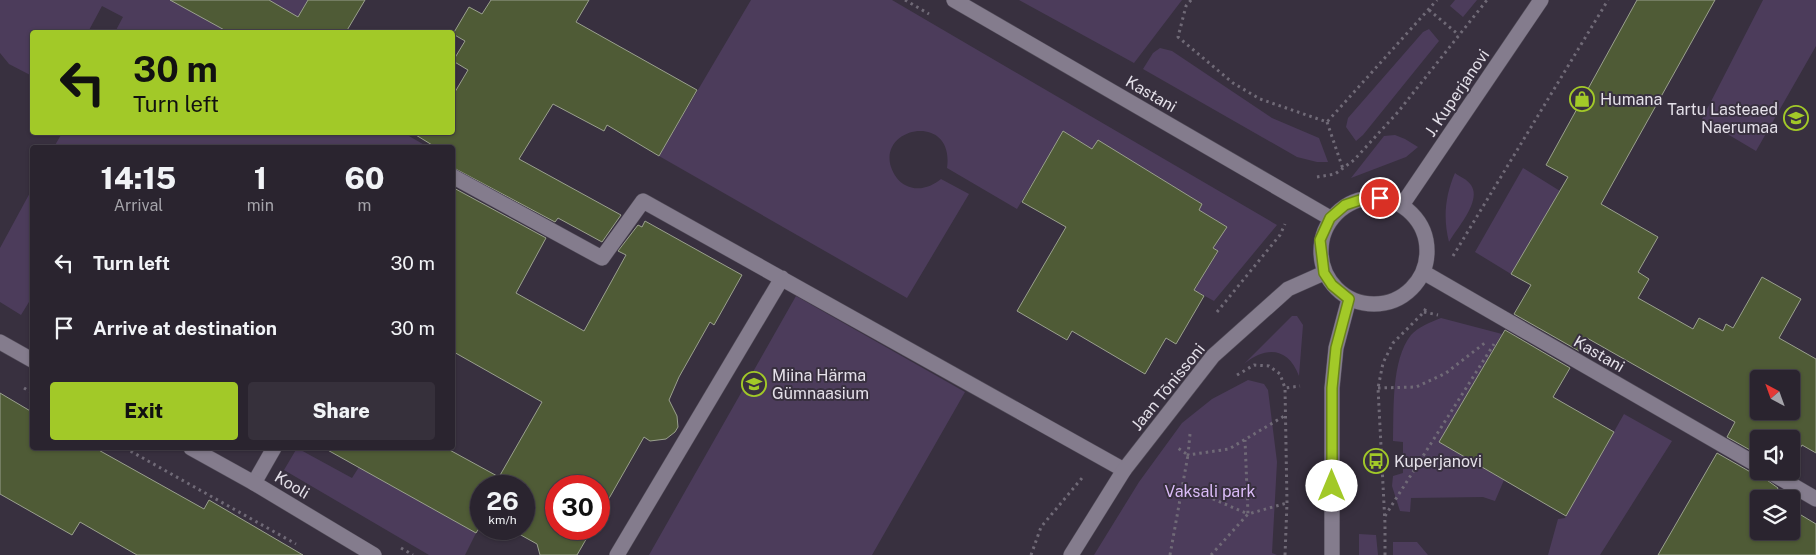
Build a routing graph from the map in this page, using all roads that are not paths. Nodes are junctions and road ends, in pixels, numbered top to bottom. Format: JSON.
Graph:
{"nodes":[{"id":1,"x":954,"y":0,"type":"edge"},
{"id":2,"x":1541,"y":0,"type":"edge"},
{"id":3,"x":455,"y":178,"type":"edge"},
{"id":4,"x":1402,"y":205,"type":"junction"},
{"id":5,"x":1330,"y":218,"type":"junction"},
{"id":6,"x":1422,"y":272,"type":"junction"},
{"id":7,"x":1324,"y":273,"type":"junction"},
{"id":8,"x":782,"y":278,"type":"junction"},
{"id":9,"x":1349,"y":299,"type":"junction"},
{"id":10,"x":0,"y":342,"type":"edge"},
{"id":11,"x":30,"y":359,"type":"edge"},
{"id":12,"x":195,"y":450,"type":"edge"},
{"id":13,"x":273,"y":450,"type":"edge"},
{"id":14,"x":1750,"y":461,"type":"edge"},
{"id":15,"x":1124,"y":470,"type":"junction"},
{"id":16,"x":1783,"y":480,"type":"edge"},
{"id":17,"x":254,"y":483,"type":"junction"},
{"id":18,"x":1816,"y":499,"type":"edge"},
{"id":19,"x":374,"y":555,"type":"edge"},
{"id":20,"x":617,"y":555,"type":"edge"},
{"id":21,"x":1071,"y":555,"type":"edge"},
{"id":22,"x":1332,"y":555,"type":"edge"}],
"edges":[{"from":1,"to":5,"type":"street","name":"Kastani"},
{"from":2,"to":4,"type":"street","name":"J. Kuperjanovi"},
{"from":3,"to":8,"type":"street"},
{"from":4,"to":5,"type":"street"},
{"from":4,"to":6,"type":"street"},
{"from":5,"to":7,"type":"street"},
{"from":6,"to":9,"type":"street"},
{"from":6,"to":14,"type":"street","name":"Kastani"},
{"from":7,"to":9,"type":"street"},
{"from":7,"to":15,"type":"street","name":"Jaan Tõnissoni"},
{"from":8,"to":15,"type":"street"},
{"from":8,"to":20,"type":"street"},
{"from":9,"to":22,"type":"street"},
{"from":10,"to":11,"type":"street"},
{"from":12,"to":17,"type":"street","name":"Kooli"},
{"from":13,"to":17,"type":"street"},
{"from":15,"to":21,"type":"street","name":"Jaan Tõnissoni"},
{"from":16,"to":18,"type":"street"},
{"from":17,"to":19,"type":"street","name":"Kooli"}]}
